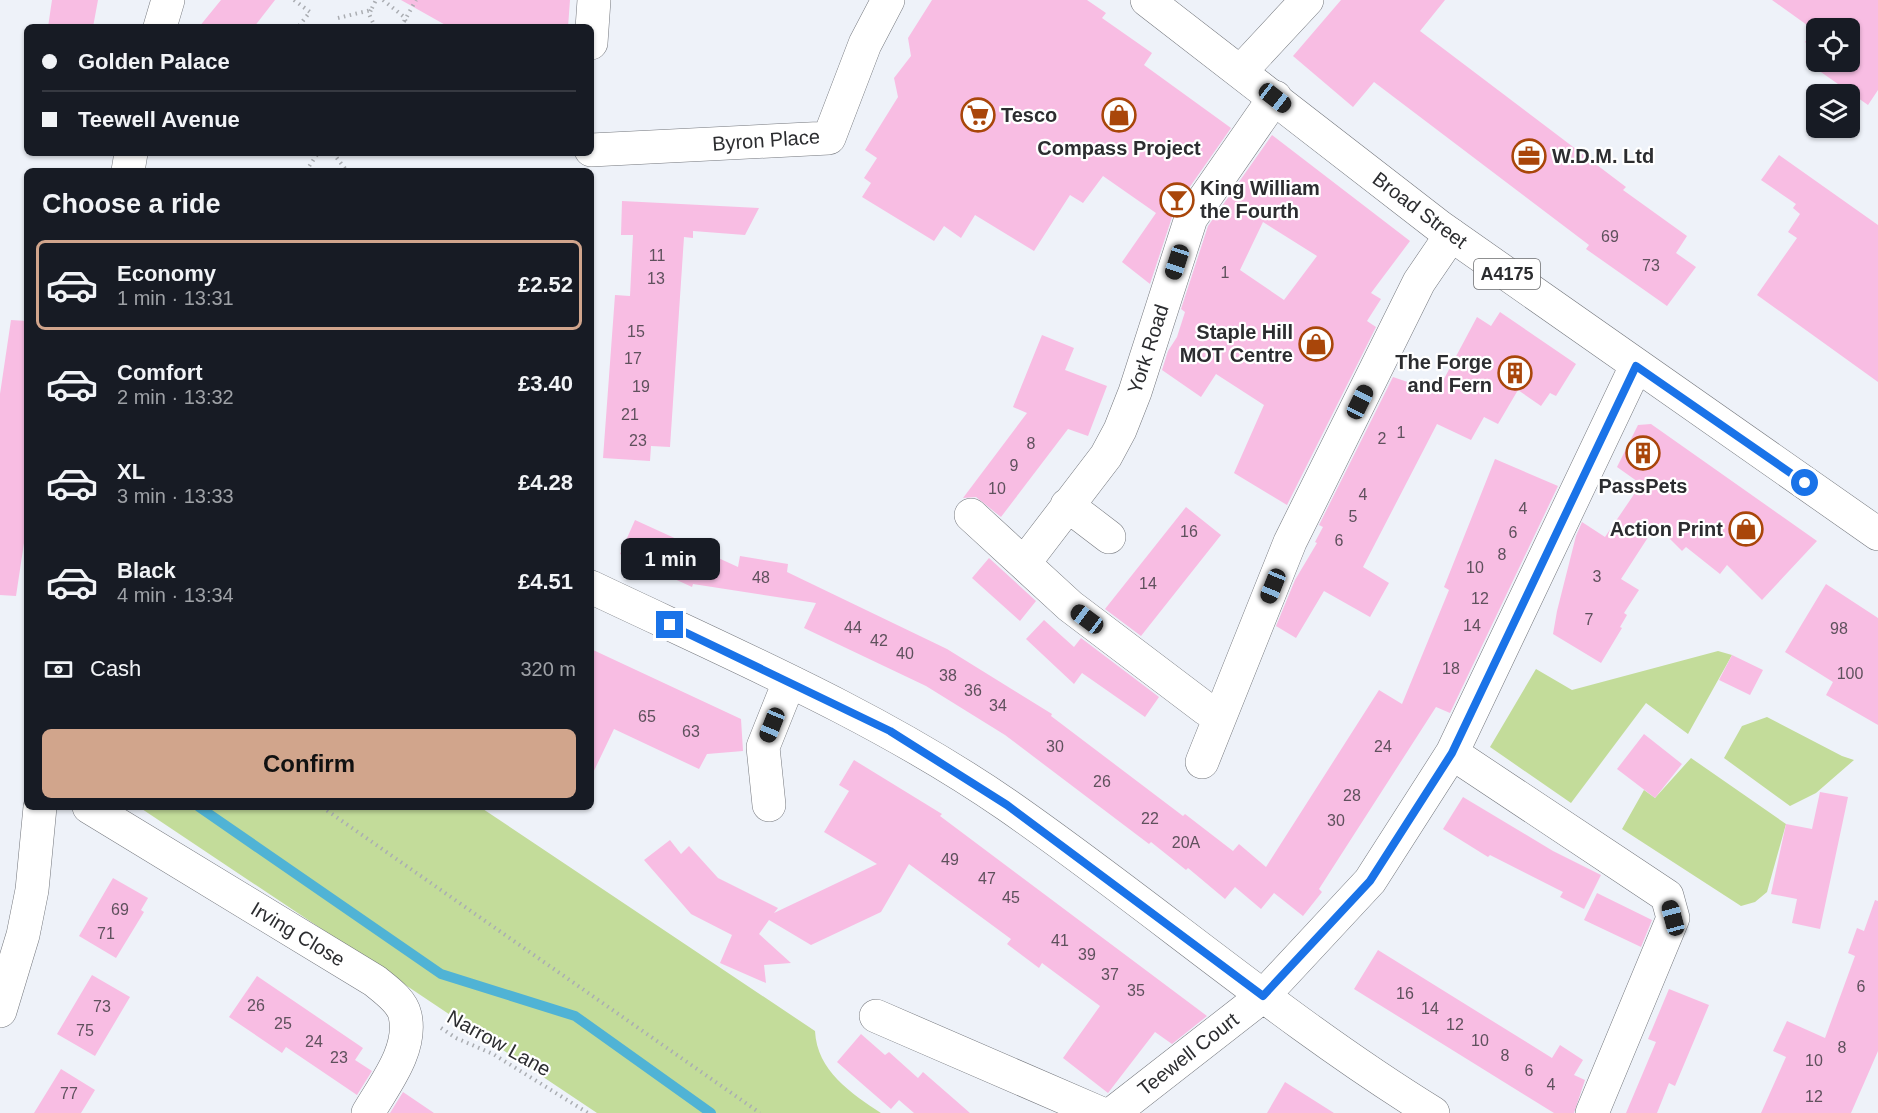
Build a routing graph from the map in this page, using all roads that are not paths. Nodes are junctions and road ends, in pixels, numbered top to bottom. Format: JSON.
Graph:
{"nodes":[{"id":1,"x":168,"y":0,"type":"edge"},
{"id":2,"x":594,"y":0,"type":"edge"},
{"id":3,"x":888,"y":0,"type":"edge"},
{"id":4,"x":1147,"y":0,"type":"edge"},
{"id":5,"x":1307,"y":0,"type":"edge"},
{"id":6,"x":161,"y":24,"type":"edge"},
{"id":7,"x":592,"y":24,"type":"edge"},
{"id":8,"x":1241,"y":71,"type":"junction"},
{"id":9,"x":1275,"y":98,"type":"junction"},
{"id":10,"x":594,"y":150,"type":"edge"},
{"id":11,"x":1451,"y":235,"type":"junction"},
{"id":12,"x":1636,"y":366,"type":"junction"},
{"id":13,"x":1067,"y":504,"type":"junction"},
{"id":14,"x":971,"y":515,"type":"dead end"},
{"id":15,"x":1878,"y":534,"type":"edge"},
{"id":16,"x":1108,"y":537,"type":"dead end"},
{"id":17,"x":1024,"y":562,"type":"junction"},
{"id":18,"x":594,"y":588,"type":"edge"},
{"id":19,"x":789,"y":682,"type":"junction"},
{"id":20,"x":1206,"y":709,"type":"dead end"},
{"id":21,"x":1452,"y":753,"type":"junction"},
{"id":22,"x":1202,"y":762,"type":"dead end"},
{"id":23,"x":769,"y":805,"type":"dead end"},
{"id":24,"x":40,"y":810,"type":"edge"},
{"id":25,"x":94,"y":810,"type":"edge"},
{"id":26,"x":1263,"y":996,"type":"junction"},
{"id":27,"x":0,"y":1011,"type":"edge"},
{"id":28,"x":876,"y":1016,"type":"dead end"},
{"id":29,"x":368,"y":1113,"type":"edge"},
{"id":30,"x":1100,"y":1113,"type":"edge"},
{"id":31,"x":1113,"y":1113,"type":"edge"},
{"id":32,"x":1433,"y":1113,"type":"edge"},
{"id":33,"x":1592,"y":1113,"type":"edge"}],
"edges":[{"from":1,"to":6,"type":"street"},
{"from":2,"to":7,"type":"street"},
{"from":3,"to":10,"type":"street","name":"Byron Place"},
{"from":4,"to":8,"type":"street","name":"Broad Street","number":"A4175"},
{"from":5,"to":8,"type":"street"},
{"from":8,"to":9,"type":"street","name":"Broad Street","number":"A4175"},
{"from":9,"to":11,"type":"street","name":"Broad Street","number":"A4175"},
{"from":9,"to":13,"type":"street","name":"York Road"},
{"from":11,"to":12,"type":"street","name":"Broad Street","number":"A4175"},
{"from":11,"to":22,"type":"street"},
{"from":12,"to":15,"type":"street","name":"Broad Street","number":"A4175"},
{"from":12,"to":21,"type":"street","name":"Teewell Court"},
{"from":13,"to":16,"type":"street"},
{"from":13,"to":17,"type":"street","name":"York Road"},
{"from":14,"to":17,"type":"street"},
{"from":17,"to":20,"type":"street"},
{"from":18,"to":19,"type":"street"},
{"from":19,"to":23,"type":"street"},
{"from":19,"to":26,"type":"street"},
{"from":21,"to":26,"type":"street","name":"Teewell Court"},
{"from":21,"to":33,"type":"street"},
{"from":24,"to":27,"type":"street"},
{"from":25,"to":29,"type":"street","name":"Irving Close"},
{"from":26,"to":31,"type":"street","name":"Teewell Court"},
{"from":26,"to":32,"type":"street"},
{"from":28,"to":30,"type":"street"}]}
